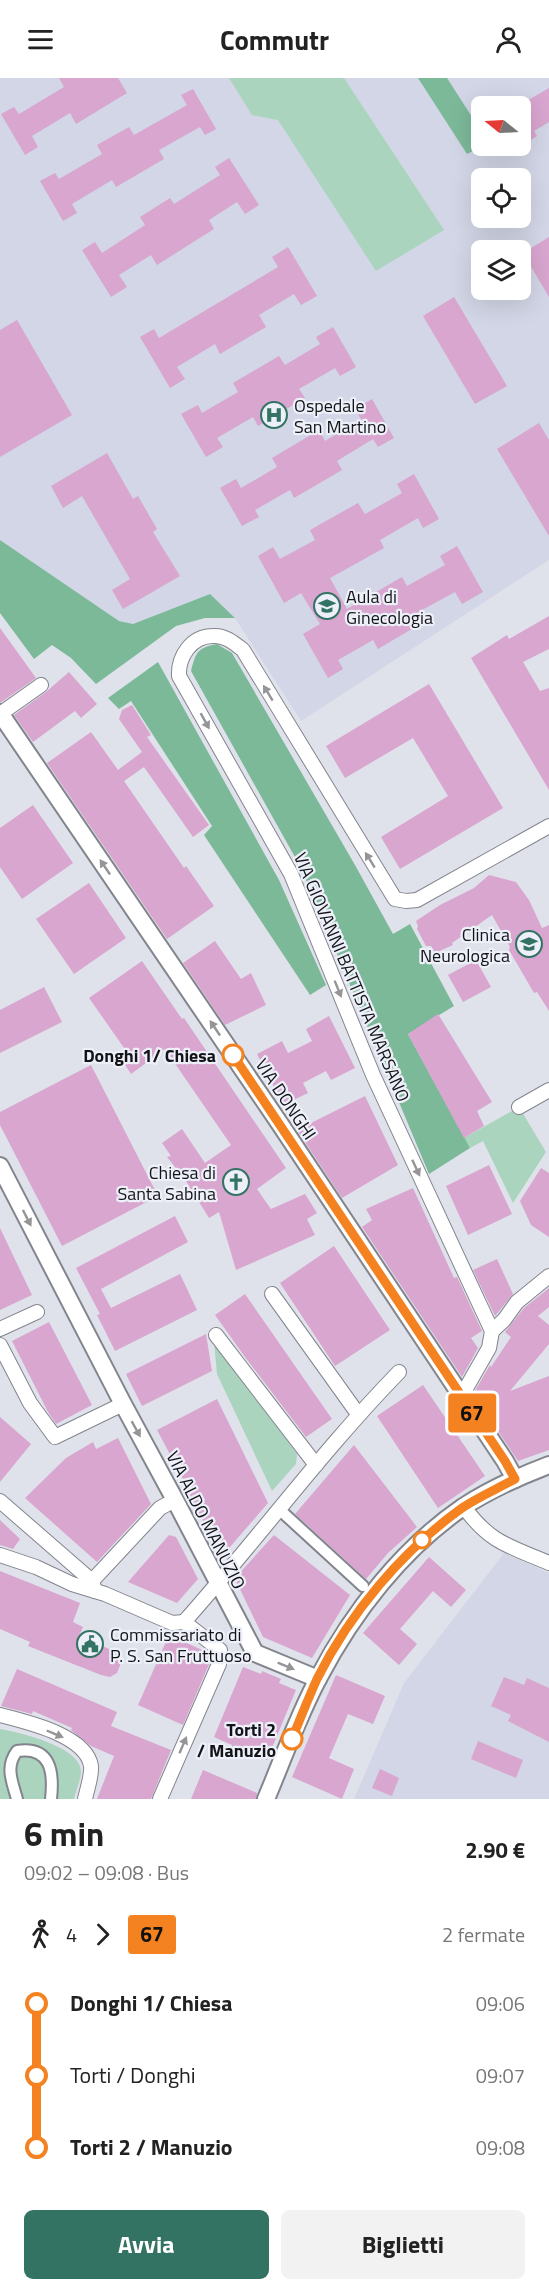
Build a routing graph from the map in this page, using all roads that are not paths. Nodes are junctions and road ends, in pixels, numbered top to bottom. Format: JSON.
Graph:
{"nodes":[{"id":1,"x":41,"y":685,"type":"dead end"},
{"id":2,"x":0,"y":713,"type":"edge"},
{"id":3,"x":549,"y":826,"type":"edge"},
{"id":4,"x":549,"y":1090,"type":"edge"},
{"id":5,"x":519,"y":1107,"type":"dead end"},
{"id":6,"x":0,"y":1166,"type":"edge"},
{"id":7,"x":549,"y":1276,"type":"edge"},
{"id":8,"x":272,"y":1294,"type":"dead end"},
{"id":9,"x":37,"y":1312,"type":"dead end"},
{"id":10,"x":0,"y":1329,"type":"edge"},
{"id":11,"x":492,"y":1331,"type":"junction"},
{"id":12,"x":216,"y":1335,"type":"dead end"},
{"id":13,"x":0,"y":1345,"type":"edge"},
{"id":14,"x":399,"y":1372,"type":"dead end"},
{"id":15,"x":461,"y":1397,"type":"junction"},
{"id":16,"x":123,"y":1404,"type":"junction"},
{"id":17,"x":358,"y":1414,"type":"junction"},
{"id":18,"x":316,"y":1465,"type":"junction"},
{"id":19,"x":549,"y":1465,"type":"edge"},
{"id":20,"x":515,"y":1479,"type":"junction"},
{"id":21,"x":175,"y":1500,"type":"junction"},
{"id":22,"x":0,"y":1501,"type":"edge"},
{"id":23,"x":464,"y":1507,"type":"junction"},
{"id":24,"x":280,"y":1510,"type":"junction"},
{"id":25,"x":0,"y":1555,"type":"edge"},
{"id":26,"x":549,"y":1563,"type":"edge"},
{"id":27,"x":217,"y":1583,"type":"junction"},
{"id":28,"x":94,"y":1586,"type":"junction"},
{"id":29,"x":363,"y":1586,"type":"dead end"},
{"id":30,"x":184,"y":1622,"type":"junction"},
{"id":31,"x":318,"y":1679,"type":"junction"},
{"id":32,"x":0,"y":1715,"type":"edge"},
{"id":33,"x":17,"y":1799,"type":"edge"},
{"id":34,"x":51,"y":1799,"type":"edge"},
{"id":35,"x":85,"y":1799,"type":"edge"},
{"id":36,"x":160,"y":1799,"type":"edge"},
{"id":37,"x":266,"y":1799,"type":"edge"}],
"edges":[{"from":1,"to":2,"type":"street","name":"VIA DONGHI"},
{"from":15,"to":2,"type":"street","name":"VIA DONGHI","one_way":true},
{"from":3,"to":11,"type":"street","name":"VIA GIOVANNI BATTISTA MARSANO","one_way":true},
{"from":4,"to":5,"type":"street"},
{"from":6,"to":16,"type":"street","name":"VIA ALDO MANUZIO","one_way":true},
{"from":7,"to":11,"type":"street"},
{"from":8,"to":17,"type":"street"},
{"from":9,"to":10,"type":"street"},
{"from":11,"to":15,"type":"street"},
{"from":12,"to":18,"type":"street"},
{"from":13,"to":16,"type":"street"},
{"from":14,"to":17,"type":"street"},
{"from":15,"to":20,"type":"street","name":"VIA DONGHI"},
{"from":16,"to":21,"type":"street","name":"VIA ALDO MANUZIO","one_way":true},
{"from":17,"to":18,"type":"street"},
{"from":18,"to":24,"type":"street"},
{"from":19,"to":20,"type":"street"},
{"from":20,"to":23,"type":"street"},
{"from":21,"to":27,"type":"street","name":"VIA ALDO MANUZIO"},
{"from":21,"to":28,"type":"street"},
{"from":22,"to":28,"type":"street"},
{"from":23,"to":26,"type":"street"},
{"from":23,"to":31,"type":"street"},
{"from":24,"to":27,"type":"street"},
{"from":24,"to":29,"type":"street"},
{"from":25,"to":28,"type":"street"},
{"from":27,"to":30,"type":"street"},
{"from":27,"to":31,"type":"street","name":"VIA ALDO MANUZIO","one_way":true},
{"from":28,"to":30,"type":"street"},
{"from":36,"to":30,"type":"street","one_way":true},
{"from":31,"to":37,"type":"street"},
{"from":32,"to":35,"type":"street","one_way":true},
{"from":33,"to":34,"type":"street"}]}
